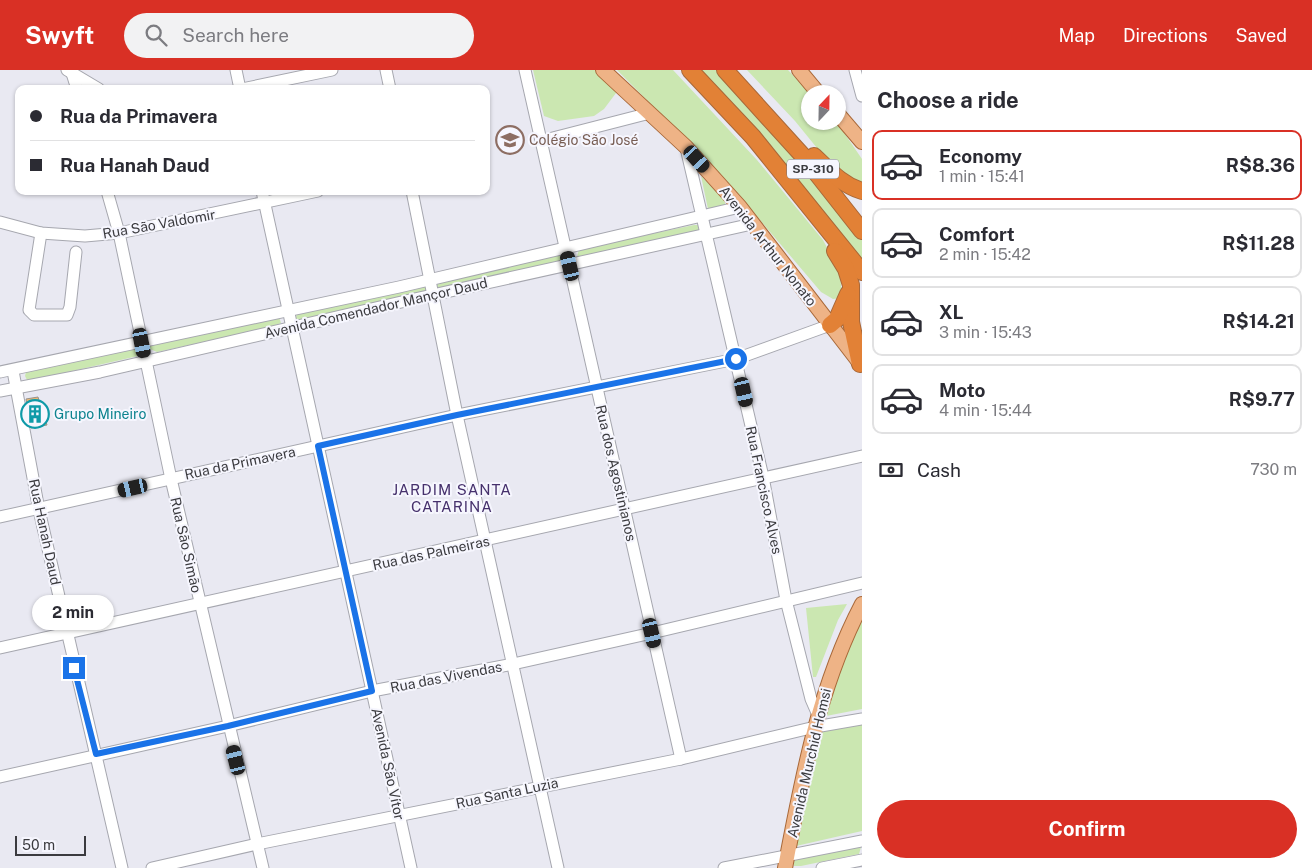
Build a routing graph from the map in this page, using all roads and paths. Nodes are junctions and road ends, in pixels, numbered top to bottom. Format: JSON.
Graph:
{"nodes":[{"id":1,"x":92,"y":70,"type":"edge"},
{"id":2,"x":236,"y":70,"type":"edge"},
{"id":3,"x":332,"y":70,"type":"edge"},
{"id":4,"x":386,"y":70,"type":"edge"},
{"id":5,"x":525,"y":70,"type":"edge"},
{"id":6,"x":603,"y":70,"type":"edge"},
{"id":7,"x":690,"y":70,"type":"edge"},
{"id":8,"x":725,"y":70,"type":"edge"},
{"id":9,"x":799,"y":70,"type":"edge"},
{"id":10,"x":855,"y":70,"type":"edge"},
{"id":11,"x":70,"y":71,"type":"edge"},
{"id":12,"x":86,"y":81,"type":"junction"},
{"id":13,"x":75,"y":85,"type":"edge"},
{"id":14,"x":92,"y":85,"type":"edge"},
{"id":15,"x":240,"y":85,"type":"edge"},
{"id":16,"x":260,"y":85,"type":"edge"},
{"id":17,"x":389,"y":85,"type":"edge"},
{"id":18,"x":812,"y":85,"type":"edge"},
{"id":19,"x":862,"y":96,"type":"edge"},
{"id":20,"x":762,"y":109,"type":"junction"},
{"id":21,"x":650,"y":113,"type":"junction"},
{"id":22,"x":846,"y":123,"type":"edge"},
{"id":23,"x":541,"y":141,"type":"junction"},
{"id":24,"x":862,"y":142,"type":"edge"},
{"id":25,"x":686,"y":147,"type":"junction"},
{"id":26,"x":862,"y":192,"type":"edge"},
{"id":27,"x":108,"y":195,"type":"edge"},
{"id":28,"x":263,"y":195,"type":"edge"},
{"id":29,"x":300,"y":195,"type":"edge"},
{"id":30,"x":413,"y":195,"type":"edge"},
{"id":31,"x":265,"y":203,"type":"junction"},
{"id":32,"x":740,"y":207,"type":"junction"},
{"id":33,"x":817,"y":214,"type":"junction"},
{"id":34,"x":704,"y":216,"type":"junction"},
{"id":35,"x":0,"y":222,"type":"edge"},
{"id":36,"x":752,"y":224,"type":"junction"},
{"id":37,"x":862,"y":230,"type":"edge"},
{"id":38,"x":41,"y":233,"type":"junction"},
{"id":39,"x":119,"y":233,"type":"junction"},
{"id":40,"x":708,"y":236,"type":"junction"},
{"id":41,"x":566,"y":248,"type":"junction"},
{"id":42,"x":76,"y":252,"type":"dead end"},
{"id":43,"x":570,"y":266,"type":"junction"},
{"id":44,"x":862,"y":272,"type":"edge"},
{"id":45,"x":431,"y":279,"type":"junction"},
{"id":46,"x":851,"y":285,"type":"junction"},
{"id":47,"x":434,"y":295,"type":"junction"},
{"id":48,"x":288,"y":309,"type":"junction"},
{"id":49,"x":830,"y":325,"type":"junction"},
{"id":50,"x":292,"y":327,"type":"junction"},
{"id":51,"x":142,"y":343,"type":"junction"},
{"id":52,"x":736,"y":359,"type":"junction"},
{"id":53,"x":146,"y":361,"type":"junction"},
{"id":54,"x":861,"y":365,"type":"edge"},
{"id":55,"x":13,"y":371,"type":"junction"},
{"id":56,"x":0,"y":372,"type":"edge"},
{"id":57,"x":597,"y":386,"type":"junction"},
{"id":58,"x":17,"y":388,"type":"junction"},
{"id":59,"x":0,"y":391,"type":"edge"},
{"id":60,"x":457,"y":415,"type":"junction"},
{"id":61,"x":318,"y":446,"type":"junction"},
{"id":62,"x":862,"y":456,"type":"edge"},
{"id":63,"x":763,"y":477,"type":"junction"},
{"id":64,"x":171,"y":479,"type":"junction"},
{"id":65,"x":39,"y":510,"type":"junction"},
{"id":66,"x":625,"y":510,"type":"junction"},
{"id":67,"x":0,"y":517,"type":"edge"},
{"id":68,"x":485,"y":541,"type":"junction"},
{"id":69,"x":346,"y":571,"type":"junction"},
{"id":70,"x":862,"y":583,"type":"edge"},
{"id":71,"x":786,"y":600,"type":"junction"},
{"id":72,"x":200,"y":604,"type":"junction"},
{"id":73,"x":862,"y":604,"type":"edge"},
{"id":74,"x":652,"y":633,"type":"junction"},
{"id":75,"x":66,"y":634,"type":"junction"},
{"id":76,"x":0,"y":648,"type":"edge"},
{"id":77,"x":514,"y":664,"type":"junction"},
{"id":78,"x":372,"y":691,"type":"junction"},
{"id":79,"x":862,"y":719,"type":"edge"},
{"id":80,"x":816,"y":721,"type":"junction"},
{"id":81,"x":228,"y":726,"type":"junction"},
{"id":82,"x":96,"y":754,"type":"junction"},
{"id":83,"x":681,"y":759,"type":"junction"},
{"id":84,"x":0,"y":777,"type":"edge"},
{"id":85,"x":541,"y":786,"type":"junction"},
{"id":86,"x":399,"y":815,"type":"junction"},
{"id":87,"x":862,"y":841,"type":"edge"},
{"id":88,"x":257,"y":844,"type":"junction"},
{"id":89,"x":862,"y":860,"type":"edge"},
{"id":90,"x":786,"y":862,"type":"edge"},
{"id":91,"x":122,"y":868,"type":"edge"},
{"id":92,"x":152,"y":868,"type":"edge"},
{"id":93,"x":263,"y":868,"type":"edge"},
{"id":94,"x":411,"y":868,"type":"edge"},
{"id":95,"x":558,"y":868,"type":"edge"},
{"id":96,"x":724,"y":868,"type":"edge"},
{"id":97,"x":822,"y":868,"type":"edge"}],
"edges":[{"from":1,"to":12,"type":"street"},
{"from":2,"to":15,"type":"street"},
{"from":3,"to":16,"type":"street"},
{"from":4,"to":17,"type":"street"},
{"from":5,"to":23,"type":"street","name":"Rua dos Agostinianos"},
{"from":6,"to":21,"type":"main road","name":"Avenida Arthur Nonato"},
{"from":7,"to":33,"type":"highway","number":"SP-310"},
{"from":8,"to":20,"type":"highway","number":"SP-310"},
{"from":9,"to":18,"type":"main road"},
{"from":10,"to":19,"type":"street"},
{"from":11,"to":12,"type":"street"},
{"from":11,"to":13,"type":"street"},
{"from":12,"to":14,"type":"street"},
{"from":20,"to":26,"type":"highway"},
{"from":20,"to":37,"type":"highway","number":"SP-310"},
{"from":21,"to":23,"type":"street"},
{"from":21,"to":25,"type":"main road","name":"Avenida Arthur Nonato"},
{"from":22,"to":24,"type":"main road"},
{"from":23,"to":41,"type":"street","name":"Rua dos Agostinianos"},
{"from":25,"to":32,"type":"main road","name":"Avenida Arthur Nonato"},
{"from":25,"to":34,"type":"street","name":"Rua Francisco Alves"},
{"from":27,"to":39,"type":"street","name":"Rua São Simão"},
{"from":28,"to":31,"type":"street","name":"Avenida São Vítor"},
{"from":29,"to":31,"type":"street","name":"Rua São Valdomir"},
{"from":30,"to":45,"type":"street"},
{"from":31,"to":39,"type":"street","name":"Rua São Valdomir"},
{"from":31,"to":48,"type":"street","name":"Avenida São Vítor"},
{"from":32,"to":34,"type":"street","name":"Avenida Comendador Mançor Daud"},
{"from":32,"to":36,"type":"main road","name":"Avenida Arthur Nonato"},
{"from":33,"to":44,"type":"highway","number":"SP-310"},
{"from":33,"to":46,"type":"highway"},
{"from":34,"to":40,"type":"street","name":"Rua Francisco Alves"},
{"from":34,"to":41,"type":"street","name":"Avenida Comendador Mançor Daud"},
{"from":35,"to":38,"type":"street","name":"Rua São Valdomir"},
{"from":36,"to":40,"type":"street","name":"Avenida Comendador Mançor Daud"},
{"from":36,"to":49,"type":"main road","name":"Avenida Arthur Nonato"},
{"from":38,"to":39,"type":"street","name":"Rua São Valdomir"},
{"from":38,"to":42,"type":"street"},
{"from":39,"to":51,"type":"street","name":"Rua São Simão"},
{"from":40,"to":43,"type":"street","name":"Avenida Comendador Mançor Daud"},
{"from":40,"to":52,"type":"street","name":"Rua Francisco Alves"},
{"from":41,"to":43,"type":"street","name":"Rua dos Agostinianos"},
{"from":41,"to":45,"type":"street","name":"Avenida Comendador Mançor Daud"},
{"from":43,"to":47,"type":"street","name":"Avenida Comendador Mançor Daud"},
{"from":43,"to":57,"type":"street","name":"Rua dos Agostinianos"},
{"from":45,"to":47,"type":"street"},
{"from":45,"to":48,"type":"street","name":"Avenida Comendador Mançor Daud"},
{"from":46,"to":49,"type":"highway"},
{"from":46,"to":54,"type":"highway"},
{"from":47,"to":50,"type":"street","name":"Avenida Comendador Mançor Daud"},
{"from":47,"to":60,"type":"street"},
{"from":48,"to":50,"type":"street","name":"Avenida São Vítor"},
{"from":48,"to":51,"type":"street","name":"Avenida Comendador Mançor Daud"},
{"from":49,"to":52,"type":"street","name":"Rua da Primavera"},
{"from":49,"to":54,"type":"main road","name":"Avenida Arthur Nonato"},
{"from":50,"to":53,"type":"street","name":"Avenida Comendador Mançor Daud"},
{"from":50,"to":61,"type":"street","name":"Avenida São Vítor"},
{"from":51,"to":53,"type":"street","name":"Rua São Simão"},
{"from":51,"to":55,"type":"street","name":"Avenida Comendador Mançor Daud"},
{"from":52,"to":57,"type":"street","name":"Rua da Primavera"},
{"from":52,"to":63,"type":"street","name":"Rua Francisco Alves"},
{"from":53,"to":58,"type":"street","name":"Avenida Comendador Mançor Daud"},
{"from":53,"to":64,"type":"street","name":"Rua São Simão"},
{"from":55,"to":56,"type":"street","name":"Avenida Comendador Mançor Daud"},
{"from":55,"to":58,"type":"street","name":"Rua Hanah Daud"},
{"from":57,"to":60,"type":"street","name":"Rua da Primavera"},
{"from":57,"to":66,"type":"street","name":"Rua dos Agostinianos"},
{"from":58,"to":59,"type":"street","name":"Avenida Comendador Mançor Daud"},
{"from":58,"to":65,"type":"street","name":"Rua Hanah Daud"},
{"from":60,"to":61,"type":"street","name":"Rua da Primavera"},
{"from":60,"to":68,"type":"street"},
{"from":61,"to":64,"type":"street","name":"Rua da Primavera"},
{"from":61,"to":69,"type":"street","name":"Avenida São Vítor"},
{"from":62,"to":63,"type":"street","name":"Rua das Palmeiras"},
{"from":63,"to":66,"type":"street","name":"Rua das Palmeiras"},
{"from":63,"to":71,"type":"street","name":"Rua Francisco Alves"},
{"from":64,"to":65,"type":"street","name":"Rua da Primavera"},
{"from":64,"to":72,"type":"street","name":"Rua São Simão"},
{"from":65,"to":67,"type":"street","name":"Rua da Primavera"},
{"from":65,"to":75,"type":"street","name":"Rua Hanah Daud"},
{"from":66,"to":68,"type":"street","name":"Rua das Palmeiras"},
{"from":66,"to":74,"type":"street","name":"Rua dos Agostinianos"},
{"from":68,"to":69,"type":"street","name":"Rua das Palmeiras"},
{"from":68,"to":77,"type":"street"},
{"from":69,"to":72,"type":"street","name":"Rua das Palmeiras"},
{"from":69,"to":78,"type":"street","name":"Avenida São Vítor"},
{"from":70,"to":71,"type":"street","name":"Rua das Vivendas"},
{"from":71,"to":74,"type":"street","name":"Rua das Vivendas"},
{"from":71,"to":80,"type":"street","name":"Rua Francisco Alves"},
{"from":72,"to":75,"type":"street","name":"Rua das Palmeiras"},
{"from":72,"to":81,"type":"street","name":"Rua São Simão"},
{"from":73,"to":80,"type":"main road","name":"Avenida Murchid Homsi"},
{"from":74,"to":77,"type":"street","name":"Rua das Vivendas"},
{"from":74,"to":83,"type":"street","name":"Rua dos Agostinianos"},
{"from":75,"to":76,"type":"street","name":"Rua das Palmeiras"},
{"from":75,"to":82,"type":"street","name":"Rua Hanah Daud"},
{"from":77,"to":78,"type":"street","name":"Rua das Vivendas"},
{"from":77,"to":85,"type":"street"},
{"from":78,"to":81,"type":"street","name":"Rua das Vivendas"},
{"from":78,"to":86,"type":"street","name":"Avenida São Vítor"},
{"from":79,"to":80,"type":"street","name":"Rua Santa Luzia"},
{"from":80,"to":83,"type":"street","name":"Rua Santa Luzia"},
{"from":80,"to":90,"type":"main road","name":"Avenida Murchid Homsi"},
{"from":81,"to":82,"type":"street","name":"Rua das Vivendas"},
{"from":81,"to":88,"type":"street","name":"Rua São Simão"},
{"from":82,"to":84,"type":"street","name":"Rua das Vivendas"},
{"from":82,"to":91,"type":"street","name":"Rua Hanah Daud"},
{"from":83,"to":85,"type":"street","name":"Rua Santa Luzia"},
{"from":85,"to":86,"type":"street","name":"Rua Santa Luzia"},
{"from":85,"to":95,"type":"street"},
{"from":86,"to":88,"type":"street","name":"Rua Santa Luzia"},
{"from":86,"to":94,"type":"street","name":"Avenida São Vítor"},
{"from":87,"to":90,"type":"street"},
{"from":88,"to":92,"type":"street","name":"Rua Santa Luzia"},
{"from":88,"to":93,"type":"street","name":"Rua São Simão"},
{"from":89,"to":97,"type":"street"},
{"from":90,"to":96,"type":"street"}]}
